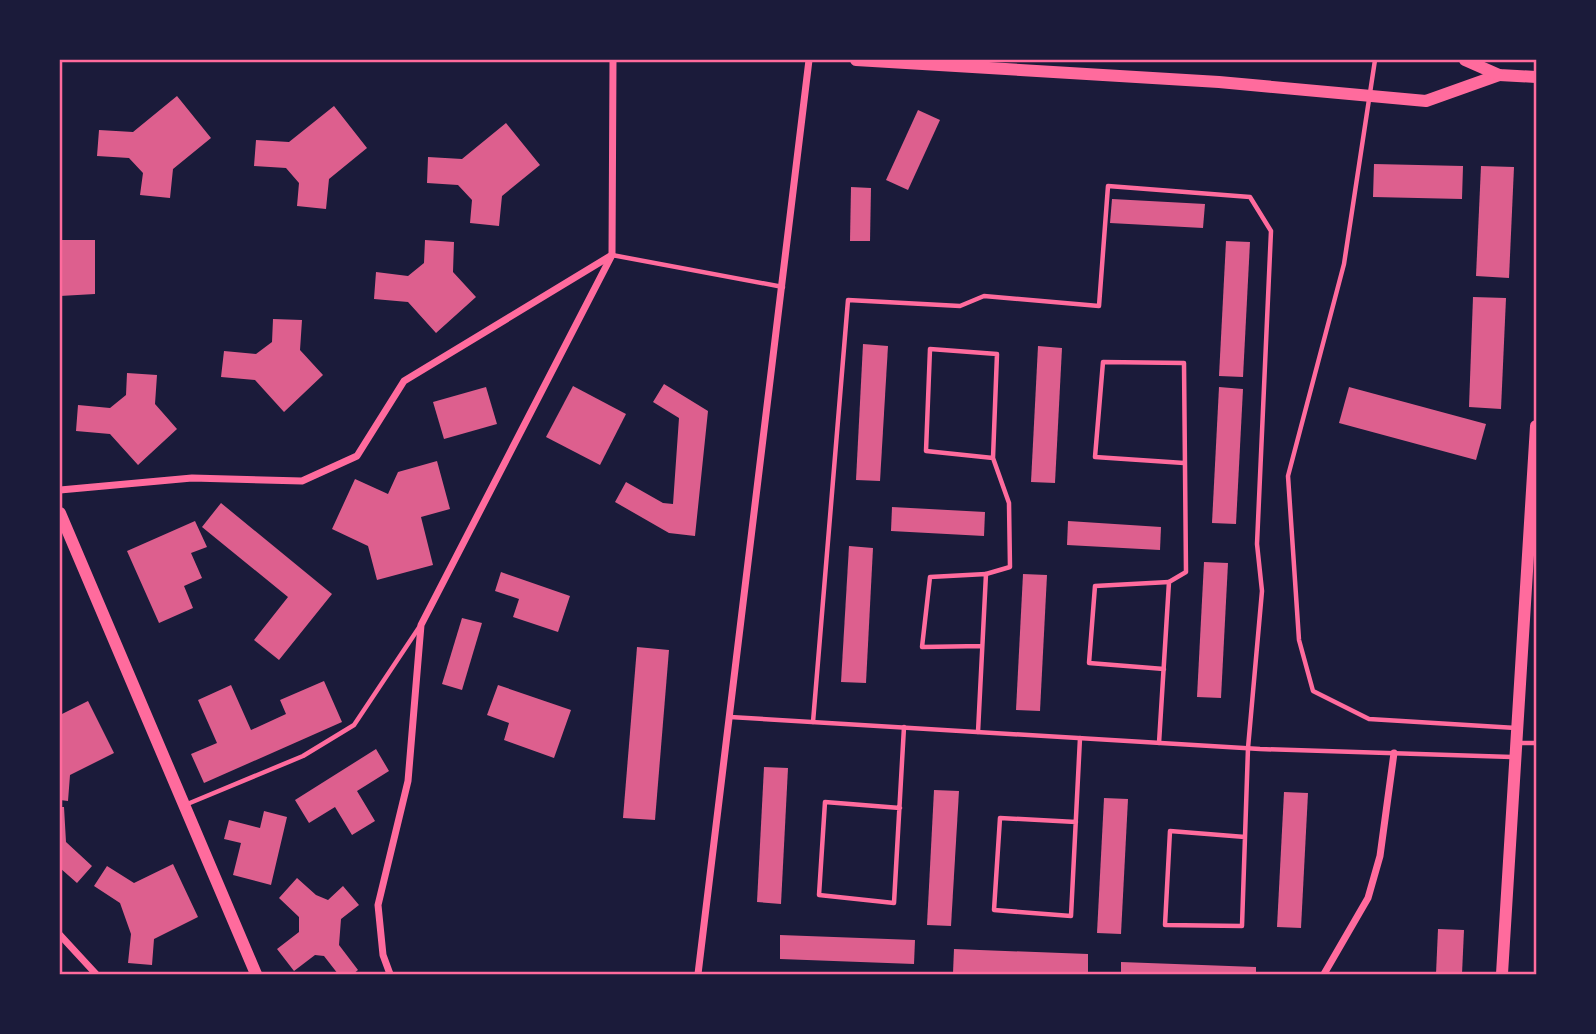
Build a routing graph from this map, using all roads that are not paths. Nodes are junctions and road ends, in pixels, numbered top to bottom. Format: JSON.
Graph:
{"nodes":[{"id":1,"x":613,"y":60,"type":"edge"},
{"id":2,"x":809,"y":60,"type":"edge"},
{"id":3,"x":856,"y":60,"type":"edge"},
{"id":4,"x":1375,"y":60,"type":"edge"},
{"id":5,"x":1465,"y":60,"type":"edge"},
{"id":6,"x":1499,"y":75,"type":"junction"},
{"id":7,"x":1536,"y":77,"type":"edge"},
{"id":8,"x":1370,"y":96,"type":"junction"},
{"id":9,"x":612,"y":255,"type":"junction"},
{"id":10,"x":783,"y":287,"type":"junction"},
{"id":11,"x":1536,"y":426,"type":"edge"},
{"id":12,"x":993,"y":458,"type":"junction"},
{"id":13,"x":1184,"y":463,"type":"junction"},
{"id":14,"x":60,"y":490,"type":"edge"},
{"id":15,"x":60,"y":513,"type":"edge"},
{"id":16,"x":986,"y":574,"type":"junction"},
{"id":17,"x":1169,"y":582,"type":"junction"},
{"id":18,"x":421,"y":625,"type":"junction"},
{"id":19,"x":982,"y":646,"type":"junction"},
{"id":20,"x":1164,"y":669,"type":"junction"},
{"id":21,"x":730,"y":717,"type":"junction"},
{"id":22,"x":813,"y":722,"type":"junction"},
{"id":23,"x":904,"y":727,"type":"junction"},
{"id":24,"x":1518,"y":728,"type":"junction"},
{"id":25,"x":978,"y":732,"type":"junction"},
{"id":26,"x":1080,"y":738,"type":"junction"},
{"id":27,"x":1159,"y":743,"type":"junction"},
{"id":28,"x":1517,"y":743,"type":"junction"},
{"id":29,"x":1536,"y":743,"type":"edge"},
{"id":30,"x":1248,"y":748,"type":"junction"},
{"id":31,"x":1395,"y":753,"type":"junction"},
{"id":32,"x":1516,"y":757,"type":"junction"},
{"id":33,"x":184,"y":805,"type":"junction"},
{"id":34,"x":900,"y":808,"type":"junction"},
{"id":35,"x":1076,"y":822,"type":"junction"},
{"id":36,"x":1245,"y":837,"type":"junction"},
{"id":37,"x":60,"y":934,"type":"edge"},
{"id":38,"x":96,"y":975,"type":"edge"},
{"id":39,"x":256,"y":975,"type":"edge"},
{"id":40,"x":390,"y":975,"type":"edge"},
{"id":41,"x":698,"y":975,"type":"edge"},
{"id":42,"x":1324,"y":975,"type":"edge"},
{"id":43,"x":1502,"y":975,"type":"edge"}],
"edges":[{"from":1,"to":9,"type":"street"},
{"from":2,"to":10,"type":"street"},
{"from":3,"to":8,"type":"main road"},
{"from":4,"to":8,"type":"lane"},
{"from":5,"to":6,"type":"main road"},
{"from":6,"to":7,"type":"main road"},
{"from":6,"to":8,"type":"main road"},
{"from":8,"to":24,"type":"lane"},
{"from":9,"to":10,"type":"lane"},
{"from":9,"to":14,"type":"street"},
{"from":9,"to":18,"type":"street"},
{"from":10,"to":21,"type":"street"},
{"from":11,"to":24,"type":"main road"},
{"from":12,"to":12,"type":"lane"},
{"from":12,"to":16,"type":"lane"},
{"from":13,"to":13,"type":"lane"},
{"from":13,"to":17,"type":"lane"},
{"from":15,"to":33,"type":"main road"},
{"from":16,"to":19,"type":"lane"},
{"from":16,"to":19,"type":"lane"},
{"from":17,"to":20,"type":"lane"},
{"from":17,"to":20,"type":"lane"},
{"from":18,"to":33,"type":"lane"},
{"from":18,"to":40,"type":"street"},
{"from":19,"to":25,"type":"lane"},
{"from":20,"to":27,"type":"lane"},
{"from":21,"to":22,"type":"lane"},
{"from":21,"to":41,"type":"street"},
{"from":22,"to":23,"type":"lane"},
{"from":22,"to":30,"type":"lane"},
{"from":23,"to":25,"type":"lane"},
{"from":23,"to":34,"type":"lane"},
{"from":24,"to":28,"type":"main road"},
{"from":25,"to":26,"type":"lane"},
{"from":26,"to":27,"type":"lane"},
{"from":26,"to":35,"type":"lane"},
{"from":27,"to":30,"type":"lane"},
{"from":28,"to":29,"type":"lane"},
{"from":28,"to":32,"type":"main road"},
{"from":30,"to":31,"type":"lane"},
{"from":30,"to":36,"type":"lane"},
{"from":31,"to":32,"type":"lane"},
{"from":31,"to":42,"type":"street"},
{"from":32,"to":43,"type":"main road"},
{"from":33,"to":39,"type":"main road"},
{"from":34,"to":34,"type":"lane"},
{"from":35,"to":35,"type":"lane"},
{"from":36,"to":36,"type":"lane"},
{"from":37,"to":38,"type":"street"}]}
